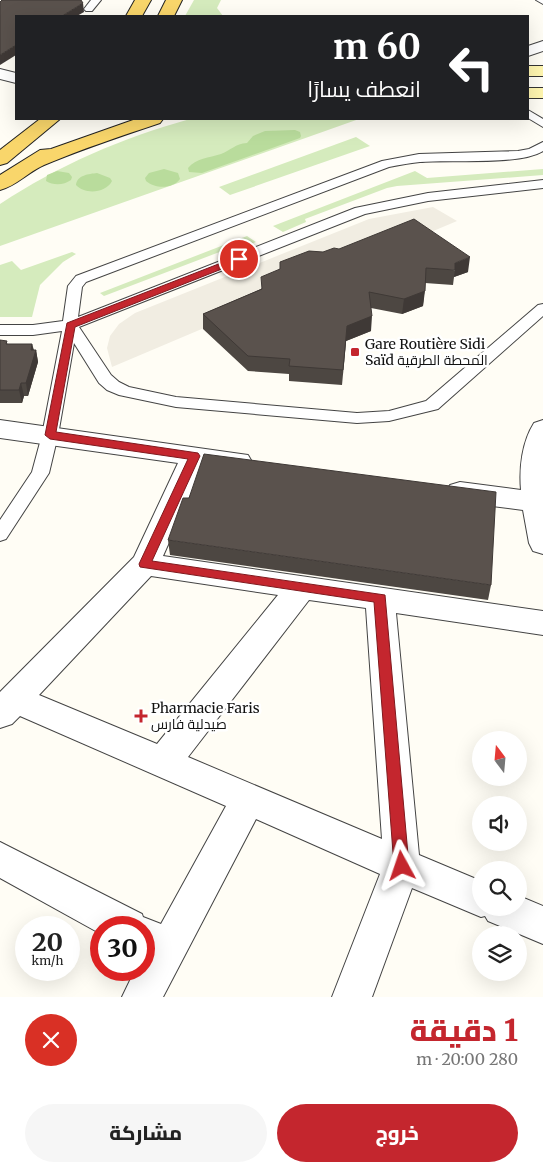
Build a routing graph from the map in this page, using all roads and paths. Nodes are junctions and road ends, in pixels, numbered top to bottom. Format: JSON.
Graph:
{"nodes":[{"id":1,"x":96,"y":0,"type":"edge"},
{"id":2,"x":143,"y":0,"type":"edge"},
{"id":3,"x":174,"y":0,"type":"edge"},
{"id":4,"x":89,"y":9,"type":"dead end"},
{"id":5,"x":135,"y":15,"type":"edge"},
{"id":6,"x":166,"y":15,"type":"edge"},
{"id":7,"x":543,"y":46,"type":"edge"},
{"id":8,"x":529,"y":51,"type":"edge"},
{"id":9,"x":529,"y":71,"type":"edge"},
{"id":10,"x":543,"y":71,"type":"edge"},
{"id":11,"x":0,"y":74,"type":"edge"},
{"id":12,"x":15,"y":78,"type":"edge"},
{"id":13,"x":529,"y":115,"type":"edge"},
{"id":14,"x":50,"y":120,"type":"edge"},
{"id":15,"x":101,"y":120,"type":"edge"},
{"id":16,"x":151,"y":120,"type":"edge"},
{"id":17,"x":543,"y":124,"type":"edge"},
{"id":18,"x":543,"y":146,"type":"edge"},
{"id":19,"x":0,"y":159,"type":"edge"},
{"id":20,"x":32,"y":164,"type":"junction"},
{"id":21,"x":0,"y":184,"type":"edge"},
{"id":22,"x":543,"y":184,"type":"edge"},
{"id":23,"x":543,"y":308,"type":"edge"},
{"id":24,"x":70,"y":325,"type":"junction"},
{"id":25,"x":0,"y":330,"type":"edge"},
{"id":26,"x":0,"y":429,"type":"edge"},
{"id":27,"x":50,"y":435,"type":"junction"},
{"id":28,"x":541,"y":440,"type":"edge"},
{"id":29,"x":194,"y":456,"type":"junction"},
{"id":30,"x":262,"y":466,"type":"edge"},
{"id":31,"x":437,"y":489,"type":"edge"},
{"id":32,"x":534,"y":502,"type":"junction"},
{"id":33,"x":18,"y":506,"type":"junction"},
{"id":34,"x":0,"y":507,"type":"edge"},
{"id":35,"x":0,"y":534,"type":"edge"},
{"id":36,"x":543,"y":543,"type":"edge"},
{"id":37,"x":145,"y":564,"type":"junction"},
{"id":38,"x":302,"y":587,"type":"junction"},
{"id":39,"x":380,"y":598,"type":"junction"},
{"id":40,"x":543,"y":623,"type":"edge"},
{"id":41,"x":7,"y":707,"type":"edge"},
{"id":42,"x":164,"y":761,"type":"junction"},
{"id":43,"x":248,"y":800,"type":"junction"},
{"id":44,"x":0,"y":859,"type":"edge"},
{"id":45,"x":402,"y":866,"type":"junction"},
{"id":46,"x":472,"y":895,"type":"edge"},
{"id":47,"x":106,"y":916,"type":"edge"},
{"id":48,"x":521,"y":916,"type":"edge"},
{"id":49,"x":543,"y":925,"type":"edge"},
{"id":50,"x":156,"y":942,"type":"edge"},
{"id":51,"x":142,"y":997,"type":"edge"},
{"id":52,"x":352,"y":997,"type":"edge"}],
"edges":[{"from":1,"to":4,"type":"lane"},
{"from":2,"to":5,"type":"main road"},
{"from":3,"to":6,"type":"main road"},
{"from":7,"to":8,"type":"street"},
{"from":9,"to":10,"type":"street"},
{"from":11,"to":12,"type":"street"},
{"from":13,"to":17,"type":"lane"},
{"from":14,"to":19,"type":"main road"},
{"from":15,"to":20,"type":"main road"},
{"from":16,"to":20,"type":"main road"},
{"from":18,"to":24,"type":"lane"},
{"from":20,"to":21,"type":"main road"},
{"from":22,"to":24,"type":"lane"},
{"from":23,"to":24,"type":"lane"},
{"from":24,"to":25,"type":"lane"},
{"from":24,"to":27,"type":"lane"},
{"from":26,"to":27,"type":"street"},
{"from":27,"to":29,"type":"street"},
{"from":27,"to":33,"type":"lane"},
{"from":28,"to":32,"type":"street"},
{"from":29,"to":30,"type":"street"},
{"from":29,"to":37,"type":"street"},
{"from":31,"to":32,"type":"street"},
{"from":32,"to":36,"type":"street"},
{"from":33,"to":34,"type":"lane"},
{"from":33,"to":35,"type":"lane"},
{"from":37,"to":38,"type":"street"},
{"from":37,"to":41,"type":"street"},
{"from":38,"to":39,"type":"street"},
{"from":38,"to":42,"type":"street"},
{"from":39,"to":40,"type":"street"},
{"from":39,"to":45,"type":"street"},
{"from":41,"to":42,"type":"street"},
{"from":42,"to":43,"type":"street"},
{"from":43,"to":45,"type":"street"},
{"from":43,"to":50,"type":"street"},
{"from":44,"to":47,"type":"street"},
{"from":45,"to":46,"type":"street"},
{"from":45,"to":52,"type":"street"},
{"from":48,"to":49,"type":"street"},
{"from":50,"to":51,"type":"street"}]}
